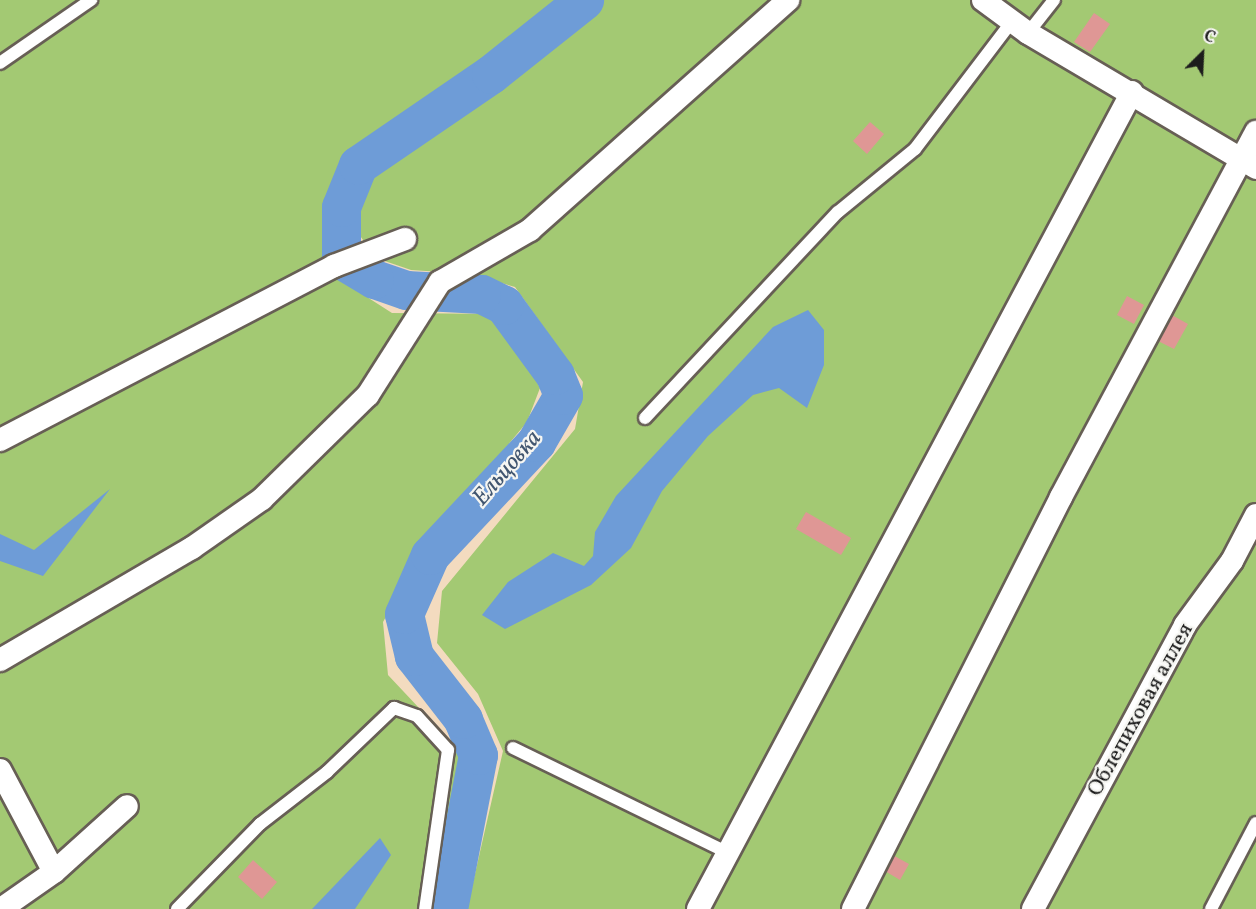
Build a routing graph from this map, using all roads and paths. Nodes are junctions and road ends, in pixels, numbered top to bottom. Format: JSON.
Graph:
{"nodes":[{"id":1,"x":91,"y":0,"type":"edge"},
{"id":2,"x":788,"y":0,"type":"edge"},
{"id":3,"x":983,"y":0,"type":"edge"},
{"id":4,"x":1054,"y":0,"type":"edge"},
{"id":5,"x":1020,"y":27,"type":"junction"},
{"id":6,"x":0,"y":63,"type":"edge"},
{"id":7,"x":1132,"y":92,"type":"junction"},
{"id":8,"x":1256,"y":132,"type":"edge"},
{"id":9,"x":1248,"y":163,"type":"edge"},
{"id":10,"x":405,"y":239,"type":"dead end"},
{"id":11,"x":645,"y":418,"type":"dead end"},
{"id":12,"x":0,"y":441,"type":"edge"},
{"id":13,"x":1256,"y":515,"type":"edge"},
{"id":14,"x":0,"y":660,"type":"edge"},
{"id":15,"x":513,"y":748,"type":"dead end"},
{"id":16,"x":0,"y":771,"type":"edge"},
{"id":17,"x":127,"y":806,"type":"dead end"},
{"id":18,"x":1256,"y":823,"type":"edge"},
{"id":19,"x":728,"y":853,"type":"junction"},
{"id":20,"x":54,"y":872,"type":"junction"},
{"id":21,"x":1,"y":909,"type":"edge"},
{"id":22,"x":177,"y":909,"type":"edge"},
{"id":23,"x":425,"y":909,"type":"edge"},
{"id":24,"x":698,"y":909,"type":"edge"},
{"id":25,"x":853,"y":909,"type":"edge"},
{"id":26,"x":1033,"y":909,"type":"edge"},
{"id":27,"x":1211,"y":909,"type":"edge"}],
"edges":[{"from":1,"to":6,"type":"lane"},
{"from":2,"to":14,"type":"street"},
{"from":3,"to":5,"type":"street"},
{"from":4,"to":5,"type":"lane"},
{"from":5,"to":7,"type":"street"},
{"from":5,"to":11,"type":"lane"},
{"from":7,"to":9,"type":"street"},
{"from":7,"to":19,"type":"street"},
{"from":8,"to":9,"type":"street"},
{"from":9,"to":25,"type":"street"},
{"from":10,"to":12,"type":"street"},
{"from":13,"to":26,"type":"street","name":"Облепиховая аллея"},
{"from":15,"to":19,"type":"lane"},
{"from":16,"to":20,"type":"street"},
{"from":17,"to":20,"type":"street"},
{"from":18,"to":27,"type":"lane"},
{"from":19,"to":24,"type":"street"},
{"from":20,"to":21,"type":"street"},
{"from":22,"to":23,"type":"lane"}]}
